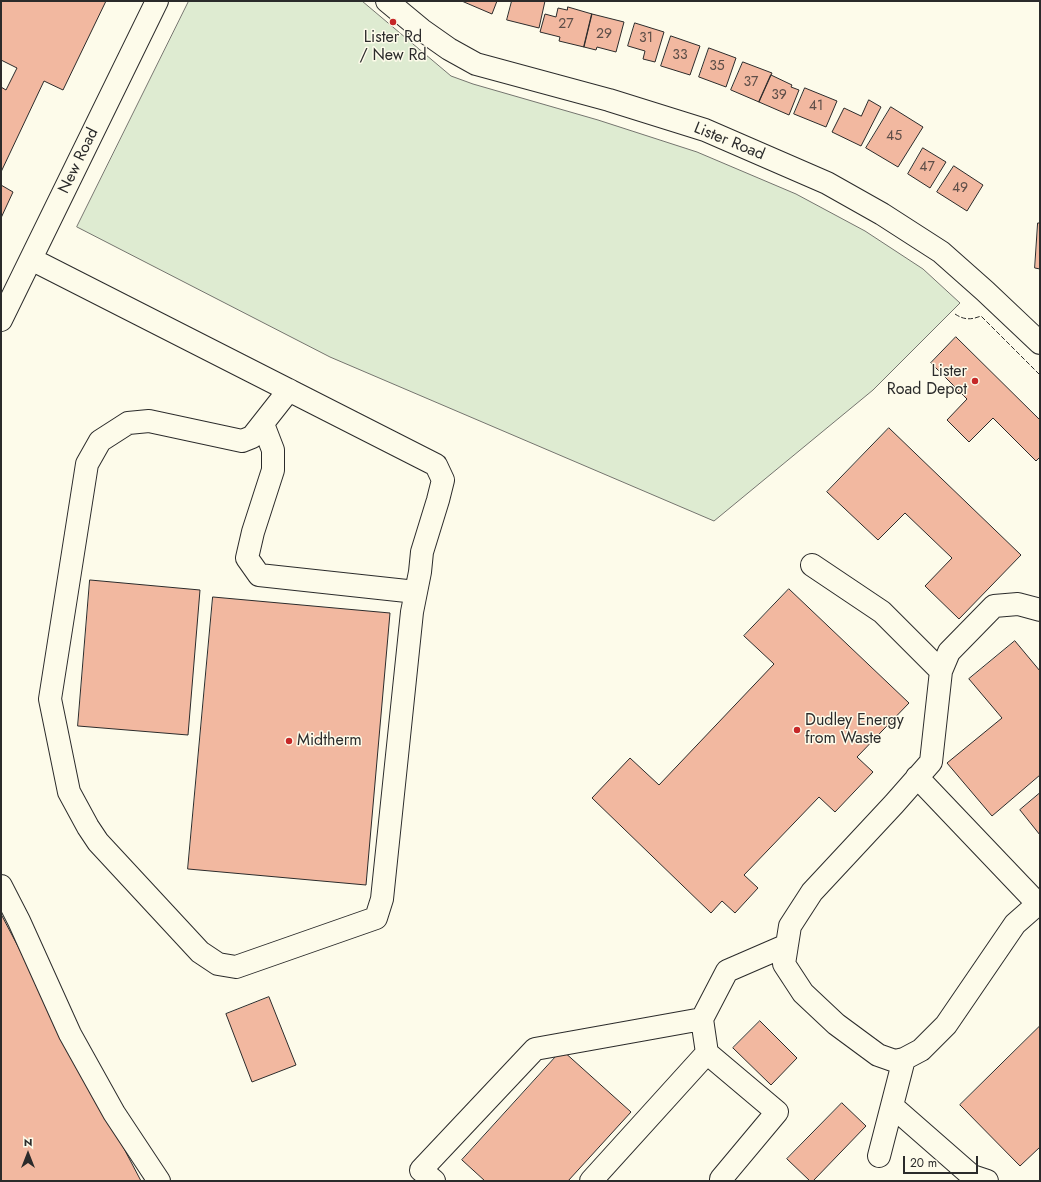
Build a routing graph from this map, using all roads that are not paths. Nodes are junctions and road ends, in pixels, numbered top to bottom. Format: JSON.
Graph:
{"nodes":[{"id":1,"x":157,"y":1,"type":"edge"},
{"id":2,"x":387,"y":1,"type":"edge"},
{"id":3,"x":31,"y":259,"type":"junction"},
{"id":4,"x":1,"y":320,"type":"edge"},
{"id":5,"x":1040,"y":343,"type":"edge"},
{"id":6,"x":289,"y":390,"type":"junction"},
{"id":7,"x":263,"y":424,"type":"junction"},
{"id":8,"x":812,"y":565,"type":"dead end"},
{"id":9,"x":416,"y":592,"type":"junction"},
{"id":10,"x":1040,"y":610,"type":"edge"},
{"id":11,"x":941,"y":672,"type":"junction"},
{"id":12,"x":918,"y":777,"type":"junction"},
{"id":13,"x":1,"y":886,"type":"edge"},
{"id":14,"x":1039,"y":903,"type":"edge"},
{"id":15,"x":787,"y":945,"type":"junction"},
{"id":16,"x":702,"y":1019,"type":"junction"},
{"id":17,"x":707,"y":1053,"type":"junction"},
{"id":18,"x":904,"y":1059,"type":"junction"},
{"id":19,"x":892,"y":1106,"type":"junction"},
{"id":20,"x":879,"y":1156,"type":"dead end"},
{"id":21,"x":721,"y":1179,"type":"dead end"},
{"id":22,"x":160,"y":1181,"type":"edge"},
{"id":23,"x":434,"y":1181,"type":"edge"},
{"id":24,"x":591,"y":1181,"type":"edge"},
{"id":25,"x":987,"y":1181,"type":"edge"}],
"edges":[{"from":1,"to":3,"type":"street","name":"New Road"},
{"from":2,"to":5,"type":"street","name":"Lister Road"},
{"from":3,"to":4,"type":"street","name":"New Road"},
{"from":3,"to":6,"type":"street"},
{"from":6,"to":7,"type":"street"},
{"from":6,"to":9,"type":"street"},
{"from":7,"to":9,"type":"street"},
{"from":7,"to":9,"type":"street"},
{"from":8,"to":11,"type":"street"},
{"from":10,"to":11,"type":"street"},
{"from":11,"to":12,"type":"street"},
{"from":12,"to":14,"type":"street"},
{"from":12,"to":15,"type":"street"},
{"from":13,"to":22,"type":"street"},
{"from":14,"to":18,"type":"street"},
{"from":15,"to":16,"type":"street"},
{"from":15,"to":18,"type":"street"},
{"from":16,"to":17,"type":"street"},
{"from":16,"to":23,"type":"street"},
{"from":17,"to":21,"type":"street"},
{"from":17,"to":24,"type":"street"},
{"from":18,"to":19,"type":"street"},
{"from":19,"to":20,"type":"street"},
{"from":19,"to":25,"type":"street"}]}
